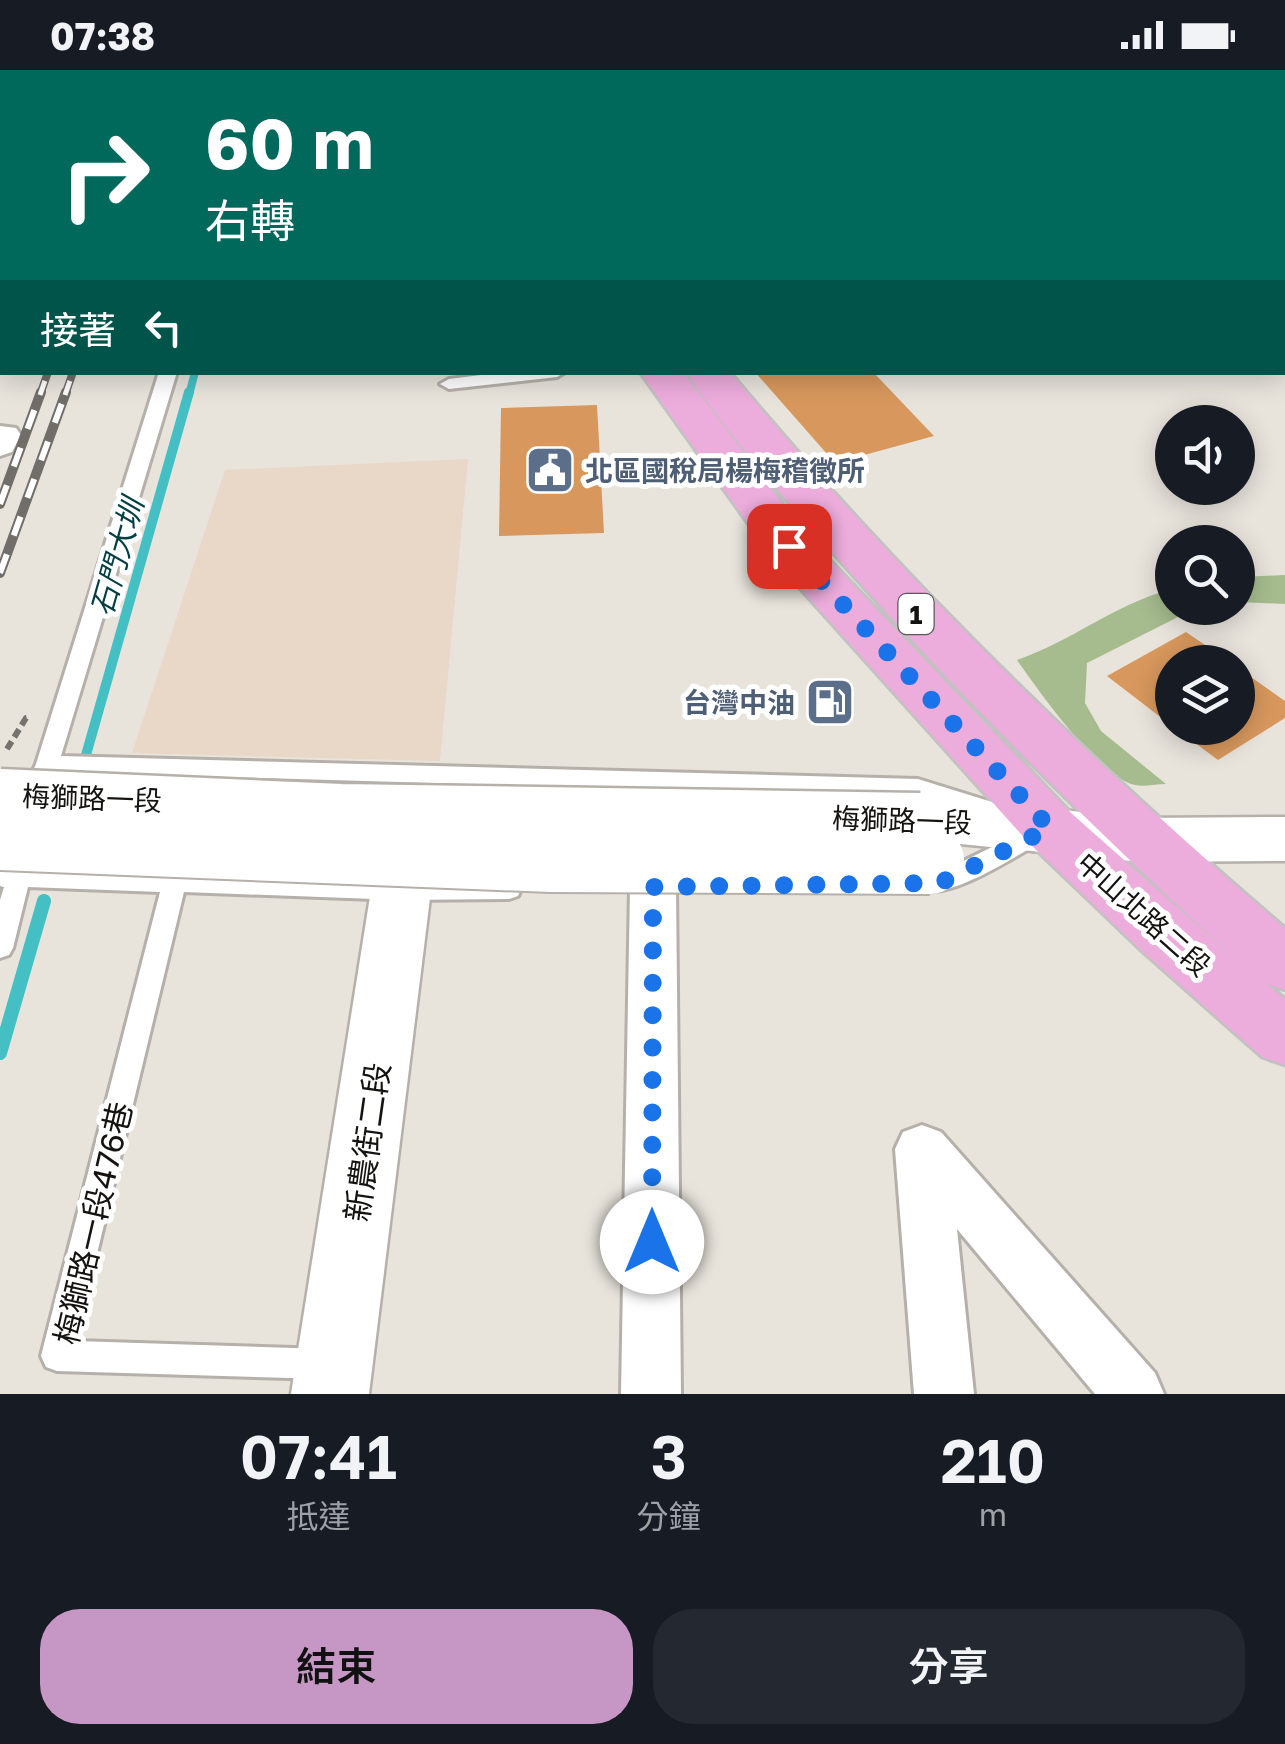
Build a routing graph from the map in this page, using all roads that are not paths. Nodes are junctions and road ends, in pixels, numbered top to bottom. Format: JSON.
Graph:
{"nodes":[{"id":1,"x":167,"y":375,"type":"edge"},
{"id":2,"x":530,"y":375,"type":"edge"},
{"id":3,"x":663,"y":375,"type":"edge"},
{"id":4,"x":709,"y":375,"type":"edge"},
{"id":5,"x":449,"y":384,"type":"dead end"},
{"id":6,"x":48,"y":764,"type":"junction"},
{"id":7,"x":0,"y":794,"type":"edge"},
{"id":8,"x":1050,"y":828,"type":"junction"},
{"id":9,"x":925,"y":839,"type":"junction"},
{"id":10,"x":1285,"y":839,"type":"edge"},
{"id":11,"x":1142,"y":840,"type":"junction"},
{"id":12,"x":5,"y":866,"type":"edge"},
{"id":13,"x":174,"y":882,"type":"junction"},
{"id":14,"x":825,"y":884,"type":"dead end"},
{"id":15,"x":653,"y":887,"type":"dead end"},
{"id":16,"x":537,"y":888,"type":"dead end"},
{"id":17,"x":401,"y":890,"type":"junction"},
{"id":18,"x":0,"y":948,"type":"edge"},
{"id":19,"x":1285,"y":965,"type":"edge"},
{"id":20,"x":1285,"y":1038,"type":"edge"},
{"id":21,"x":334,"y":1379,"type":"edge"},
{"id":22,"x":651,"y":1394,"type":"edge"},
{"id":23,"x":944,"y":1394,"type":"edge"},
{"id":24,"x":1134,"y":1394,"type":"edge"}],
"edges":[{"from":1,"to":6,"type":"lane"},
{"from":2,"to":5,"type":"lane"},
{"from":3,"to":8,"type":"main road","name":"中山北路二段","number":"1"},
{"from":4,"to":11,"type":"main road","name":"中山北路二段","number":"1"},
{"from":6,"to":8,"type":"lane"},
{"from":6,"to":12,"type":"lane"},
{"from":7,"to":9,"type":"street","name":"梅獅路一段","bridge":true},
{"from":8,"to":9,"type":"street","name":"梅獅路一段"},
{"from":8,"to":11,"type":"street"},
{"from":8,"to":14,"type":"lane"},
{"from":8,"to":20,"type":"main road","name":"中山北路二段","number":"1"},
{"from":9,"to":12,"type":"street","name":"梅獅路一段","bridge":true},
{"from":10,"to":11,"type":"street"},
{"from":11,"to":19,"type":"main road","name":"中山北路二段","number":"1"},
{"from":12,"to":13,"type":"lane"},
{"from":12,"to":18,"type":"lane"},
{"from":13,"to":17,"type":"lane"},
{"from":13,"to":21,"type":"lane","name":"梅獅路一段476巷"},
{"from":15,"to":22,"type":"street"},
{"from":16,"to":17,"type":"lane"},
{"from":17,"to":21,"type":"street","name":"新農街二段"},
{"from":23,"to":24,"type":"street"}]}
